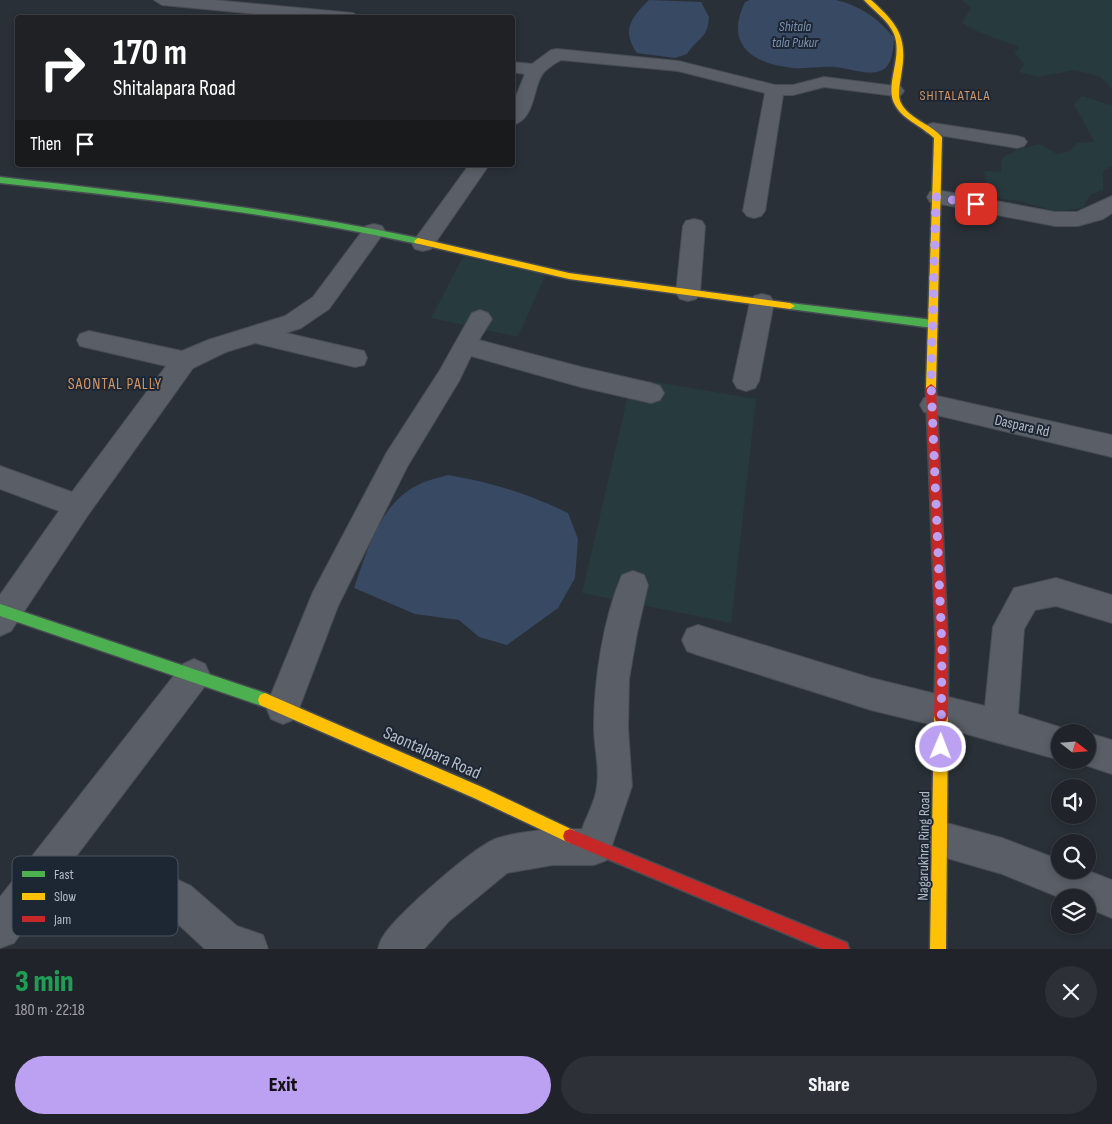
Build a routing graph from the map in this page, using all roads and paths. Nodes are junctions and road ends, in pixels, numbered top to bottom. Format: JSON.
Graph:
{"nodes":[{"id":1,"x":162,"y":0,"type":"edge"},
{"id":2,"x":867,"y":0,"type":"edge"},
{"id":3,"x":261,"y":4,"type":"edge"},
{"id":4,"x":333,"y":15,"type":"edge"},
{"id":5,"x":515,"y":67,"type":"edge"},
{"id":6,"x":535,"y":70,"type":"junction"},
{"id":7,"x":775,"y":90,"type":"junction"},
{"id":8,"x":895,"y":90,"type":"junction"},
{"id":9,"x":518,"y":102,"type":"edge"},
{"id":10,"x":932,"y":129,"type":"junction"},
{"id":11,"x":1017,"y":142,"type":"dead end"},
{"id":12,"x":479,"y":167,"type":"edge"},
{"id":13,"x":0,"y":180,"type":"edge"},
{"id":14,"x":936,"y":197,"type":"junction"},
{"id":15,"x":1112,"y":203,"type":"edge"},
{"id":16,"x":754,"y":211,"type":"dead end"},
{"id":17,"x":694,"y":226,"type":"dead end"},
{"id":18,"x":374,"y":231,"type":"junction"},
{"id":19,"x":423,"y":244,"type":"junction"},
{"id":20,"x":688,"y":293,"type":"junction"},
{"id":21,"x":762,"y":302,"type":"junction"},
{"id":22,"x":480,"y":319,"type":"dead end"},
{"id":23,"x":933,"y":324,"type":"junction"},
{"id":24,"x":256,"y":335,"type":"junction"},
{"id":25,"x":89,"y":340,"type":"dead end"},
{"id":26,"x":464,"y":345,"type":"junction"},
{"id":27,"x":355,"y":358,"type":"dead end"},
{"id":28,"x":184,"y":362,"type":"junction"},
{"id":29,"x":746,"y":381,"type":"dead end"},
{"id":30,"x":652,"y":394,"type":"dead end"},
{"id":31,"x":933,"y":405,"type":"junction"},
{"id":32,"x":1112,"y":446,"type":"edge"},
{"id":33,"x":0,"y":477,"type":"edge"},
{"id":34,"x":78,"y":506,"type":"junction"},
{"id":35,"x":633,"y":586,"type":"dead end"},
{"id":36,"x":1112,"y":609,"type":"edge"},
{"id":37,"x":2,"y":614,"type":"edge"},
{"id":38,"x":698,"y":640,"type":"dead end"},
{"id":39,"x":194,"y":675,"type":"junction"},
{"id":40,"x":283,"y":707,"type":"junction"},
{"id":41,"x":941,"y":710,"type":"junction"},
{"id":42,"x":1000,"y":726,"type":"junction"},
{"id":43,"x":1051,"y":740,"type":"edge"},
{"id":44,"x":1096,"y":752,"type":"edge"},
{"id":45,"x":1112,"y":757,"type":"edge"},
{"id":46,"x":939,"y":840,"type":"junction"},
{"id":47,"x":594,"y":847,"type":"junction"},
{"id":48,"x":54,"y":856,"type":"edge"},
{"id":49,"x":1112,"y":898,"type":"edge"},
{"id":50,"x":178,"y":899,"type":"dead end"},
{"id":51,"x":12,"y":913,"type":"edge"},
{"id":52,"x":0,"y":930,"type":"edge"},
{"id":53,"x":249,"y":949,"type":"edge"},
{"id":54,"x":398,"y":949,"type":"edge"},
{"id":55,"x":841,"y":949,"type":"edge"},
{"id":56,"x":938,"y":949,"type":"edge"}],
"edges":[{"from":1,"to":3,"type":"street"},
{"from":2,"to":8,"type":"street"},
{"from":3,"to":4,"type":"street"},
{"from":5,"to":6,"type":"street"},
{"from":6,"to":7,"type":"street"},
{"from":6,"to":9,"type":"street"},
{"from":7,"to":8,"type":"street"},
{"from":7,"to":16,"type":"street"},
{"from":8,"to":10,"type":"street"},
{"from":10,"to":11,"type":"street"},
{"from":10,"to":14,"type":"street","name":"Nagarukhra Ring Road"},
{"from":12,"to":19,"type":"street"},
{"from":13,"to":18,"type":"street"},
{"from":14,"to":15,"type":"street"},
{"from":14,"to":23,"type":"street","name":"Nagarukhra Ring Road"},
{"from":17,"to":20,"type":"street"},
{"from":18,"to":19,"type":"street"},
{"from":18,"to":24,"type":"street"},
{"from":19,"to":20,"type":"street"},
{"from":20,"to":21,"type":"street"},
{"from":21,"to":23,"type":"street"},
{"from":21,"to":29,"type":"street"},
{"from":22,"to":26,"type":"street"},
{"from":23,"to":31,"type":"street","name":"Nagarukhra Ring Road"},
{"from":24,"to":27,"type":"street"},
{"from":24,"to":28,"type":"street"},
{"from":25,"to":28,"type":"street"},
{"from":26,"to":30,"type":"street"},
{"from":26,"to":40,"type":"street"},
{"from":28,"to":34,"type":"street"},
{"from":31,"to":32,"type":"street","name":"Daspara Rd"},
{"from":31,"to":41,"type":"street","name":"Nagarukhra Ring Road"},
{"from":33,"to":34,"type":"street"},
{"from":34,"to":37,"type":"street"},
{"from":35,"to":47,"type":"street"},
{"from":36,"to":42,"type":"street"},
{"from":37,"to":39,"type":"street","name":"Saontalpara Road"},
{"from":38,"to":41,"type":"street"},
{"from":39,"to":40,"type":"street","name":"Saontalpara Road"},
{"from":39,"to":48,"type":"street"},
{"from":40,"to":47,"type":"street","name":"Saontalpara Road"},
{"from":41,"to":42,"type":"street"},
{"from":41,"to":46,"type":"street","name":"Nagarukhra Ring Road"},
{"from":42,"to":43,"type":"street"},
{"from":44,"to":45,"type":"street"},
{"from":46,"to":49,"type":"street"},
{"from":46,"to":56,"type":"street","name":"Nagarukhra Ring Road"},
{"from":47,"to":54,"type":"street"},
{"from":47,"to":55,"type":"street","name":"Saontalpara Road"},
{"from":50,"to":53,"type":"street"},
{"from":51,"to":52,"type":"street"}]}
